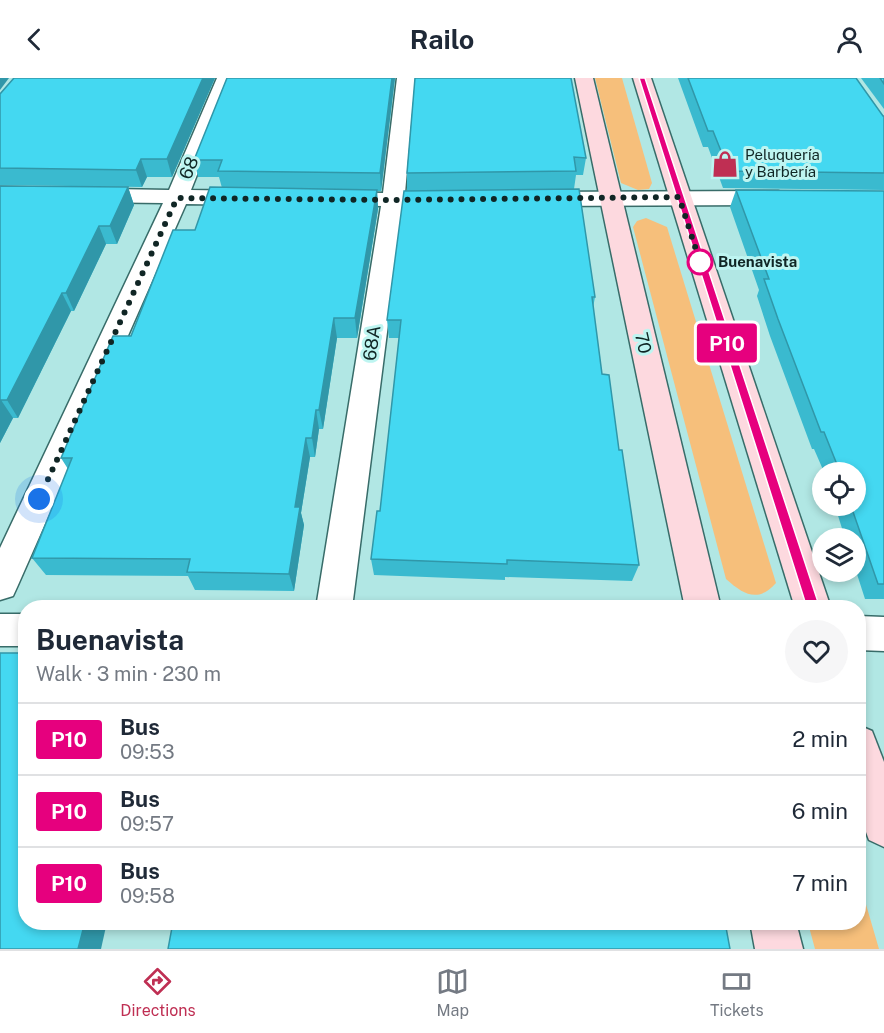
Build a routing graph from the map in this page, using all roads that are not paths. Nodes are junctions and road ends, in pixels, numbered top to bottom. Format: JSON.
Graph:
{"nodes":[{"id":1,"x":226,"y":78,"type":"edge"},
{"id":2,"x":406,"y":78,"type":"edge"},
{"id":3,"x":584,"y":78,"type":"edge"},
{"id":4,"x":642,"y":78,"type":"edge"},
{"id":5,"x":0,"y":194,"type":"edge"},
{"id":6,"x":679,"y":197,"type":"junction"},
{"id":7,"x":177,"y":198,"type":"junction"},
{"id":8,"x":805,"y":198,"type":"edge"},
{"id":9,"x":273,"y":199,"type":"edge"},
{"id":10,"x":309,"y":199,"type":"edge"},
{"id":11,"x":611,"y":199,"type":"junction"},
{"id":12,"x":393,"y":200,"type":"junction"},
{"id":13,"x":464,"y":200,"type":"edge"},
{"id":14,"x":511,"y":200,"type":"edge"},
{"id":15,"x":0,"y":585,"type":"edge"},
{"id":16,"x":335,"y":600,"type":"edge"},
{"id":17,"x":701,"y":600,"type":"edge"},
{"id":18,"x":810,"y":600,"type":"edge"},
{"id":19,"x":0,"y":630,"type":"edge"},
{"id":20,"x":18,"y":630,"type":"edge"},
{"id":21,"x":866,"y":633,"type":"edge"},
{"id":22,"x":884,"y":634,"type":"edge"},
{"id":23,"x":866,"y":770,"type":"edge"},
{"id":24,"x":884,"y":825,"type":"edge"},
{"id":25,"x":775,"y":930,"type":"edge"},
{"id":26,"x":779,"y":949,"type":"edge"}],
"edges":[{"from":1,"to":7,"type":"street","name":"68"},
{"from":2,"to":12,"type":"street","name":"68A"},
{"from":3,"to":11,"type":"main road","name":"70"},
{"from":4,"to":6,"type":"main road"},
{"from":5,"to":7,"type":"street"},
{"from":6,"to":8,"type":"street"},
{"from":6,"to":11,"type":"street"},
{"from":6,"to":18,"type":"main road"},
{"from":7,"to":9,"type":"street"},
{"from":7,"to":15,"type":"street","name":"68"},
{"from":10,"to":12,"type":"street"},
{"from":11,"to":14,"type":"street"},
{"from":11,"to":17,"type":"main road","name":"70"},
{"from":12,"to":13,"type":"street"},
{"from":12,"to":16,"type":"street","name":"68A"},
{"from":19,"to":20,"type":"street"},
{"from":21,"to":22,"type":"street"},
{"from":23,"to":24,"type":"main road"},
{"from":25,"to":26,"type":"main road"}]}
